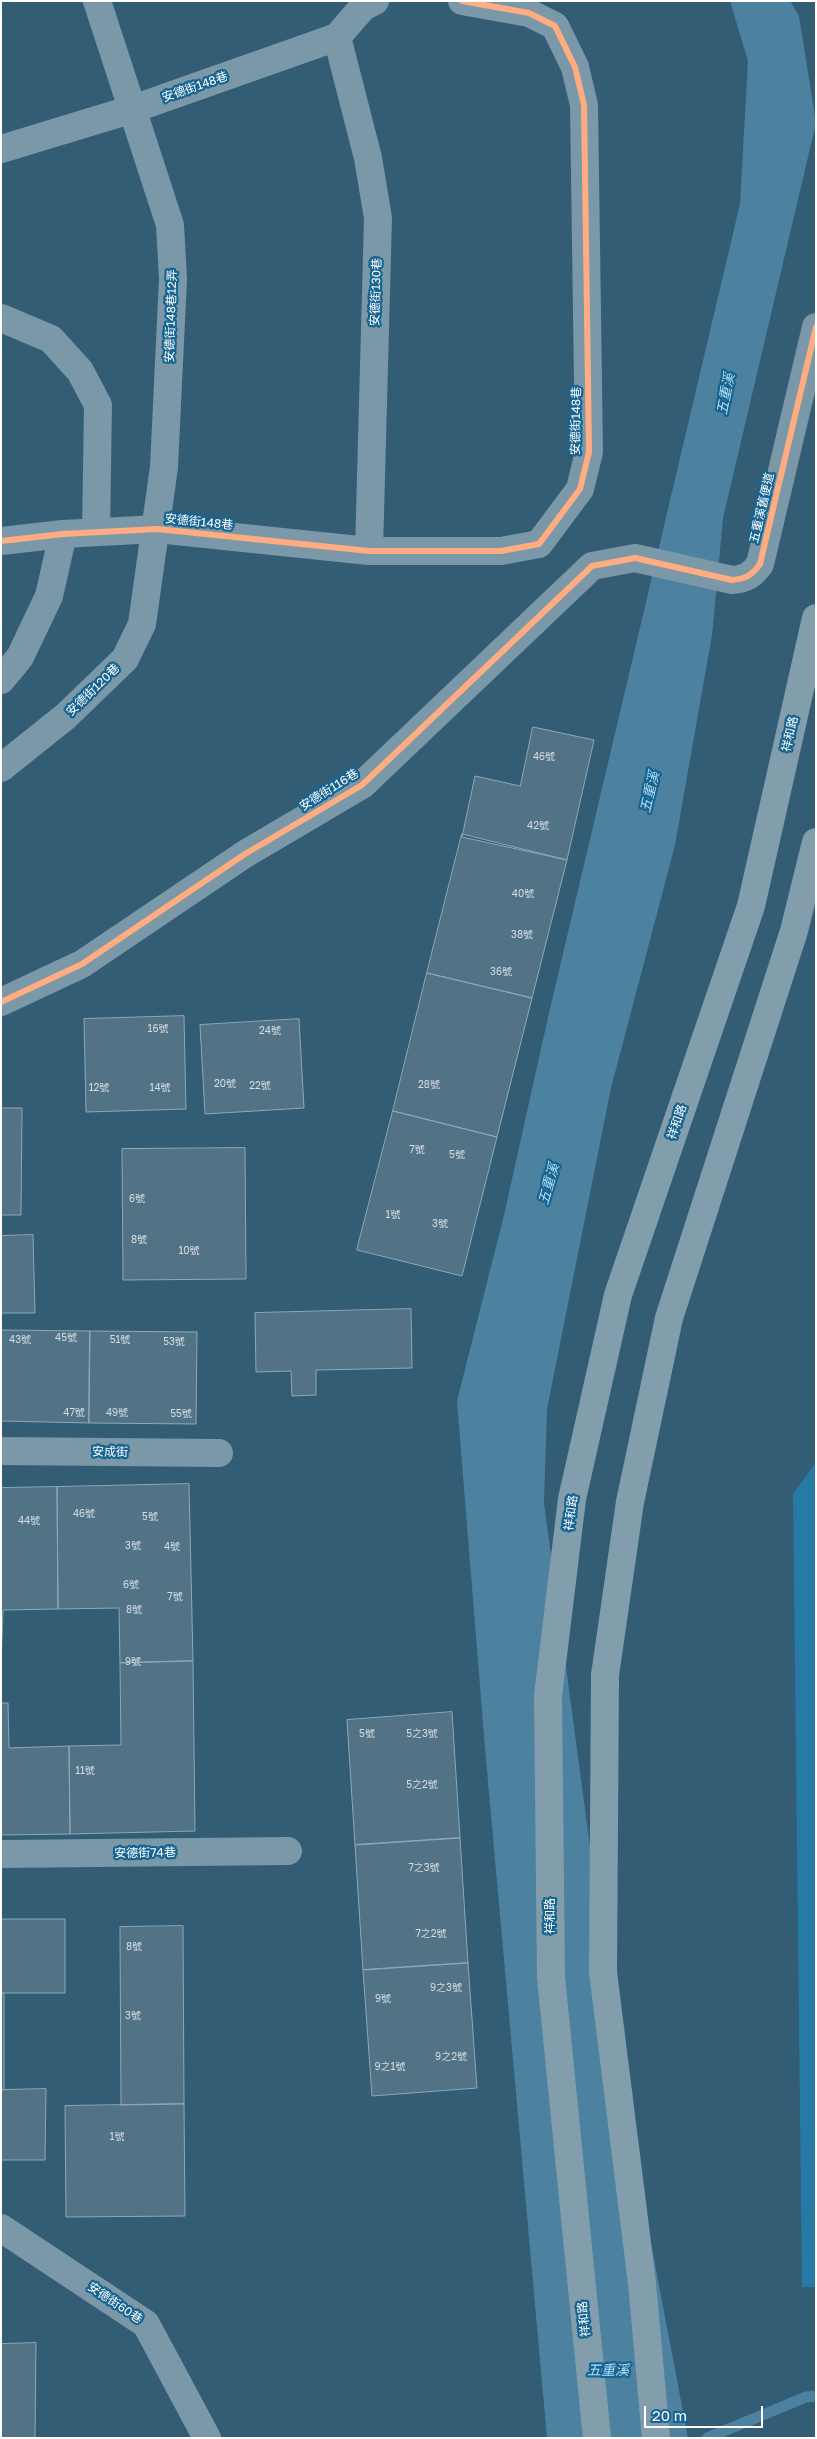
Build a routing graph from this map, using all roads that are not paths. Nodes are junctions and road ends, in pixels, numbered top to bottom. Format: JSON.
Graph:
{"nodes":[{"id":1,"x":97,"y":1,"type":"edge"},
{"id":2,"x":375,"y":1,"type":"edge"},
{"id":3,"x":462,"y":1,"type":"edge"},
{"id":4,"x":337,"y":37,"type":"junction"},
{"id":5,"x":133,"y":109,"type":"junction"},
{"id":6,"x":1,"y":149,"type":"edge"},
{"id":7,"x":1,"y":318,"type":"edge"},
{"id":8,"x":816,"y":328,"type":"edge"},
{"id":9,"x":157,"y":529,"type":"junction"},
{"id":10,"x":96,"y":532,"type":"junction"},
{"id":11,"x":63,"y":534,"type":"junction"},
{"id":12,"x":1,"y":541,"type":"edge"},
{"id":13,"x":369,"y":551,"type":"junction"},
{"id":14,"x":635,"y":558,"type":"joint"},
{"id":15,"x":816,"y":618,"type":"edge"},
{"id":16,"x":1,"y":680,"type":"edge"},
{"id":17,"x":1,"y":768,"type":"edge"},
{"id":18,"x":816,"y":842,"type":"edge"},
{"id":19,"x":1,"y":1002,"type":"edge"},
{"id":20,"x":1,"y":1451,"type":"edge"},
{"id":21,"x":219,"y":1453,"type":"dead end"},
{"id":22,"x":288,"y":1851,"type":"dead end"},
{"id":23,"x":1,"y":1854,"type":"edge"},
{"id":24,"x":1,"y":2228,"type":"edge"},
{"id":25,"x":207,"y":2438,"type":"edge"},
{"id":26,"x":597,"y":2438,"type":"edge"},
{"id":27,"x":656,"y":2438,"type":"edge"}],
"edges":[{"from":1,"to":5,"type":"street","name":"安德街148巷12弄"},
{"from":2,"to":4,"type":"street"},
{"from":3,"to":13,"type":"street","name":"安德街148巷"},
{"from":4,"to":5,"type":"street","name":"安德街148巷"},
{"from":4,"to":13,"type":"street","name":"安德街130巷"},
{"from":5,"to":6,"type":"street","name":"安德街148巷"},
{"from":5,"to":9,"type":"street","name":"安德街148巷12弄"},
{"from":7,"to":10,"type":"street"},
{"from":8,"to":14,"type":"street","name":"五重溪舊便道"},
{"from":9,"to":10,"type":"street","name":"安德街148巷"},
{"from":9,"to":13,"type":"street","name":"安德街148巷"},
{"from":9,"to":17,"type":"street","name":"安德街120巷"},
{"from":10,"to":11,"type":"street","name":"安德街148巷"},
{"from":11,"to":12,"type":"street","name":"安德街148巷"},
{"from":11,"to":16,"type":"street"},
{"from":14,"to":19,"type":"street","name":"安德街116巷"},
{"from":15,"to":26,"type":"main road","name":"祥和路"},
{"from":18,"to":27,"type":"main road"},
{"from":20,"to":21,"type":"street","name":"安成街"},
{"from":22,"to":23,"type":"street","name":"安德街74巷"},
{"from":24,"to":25,"type":"street","name":"安德街60巷"}]}
